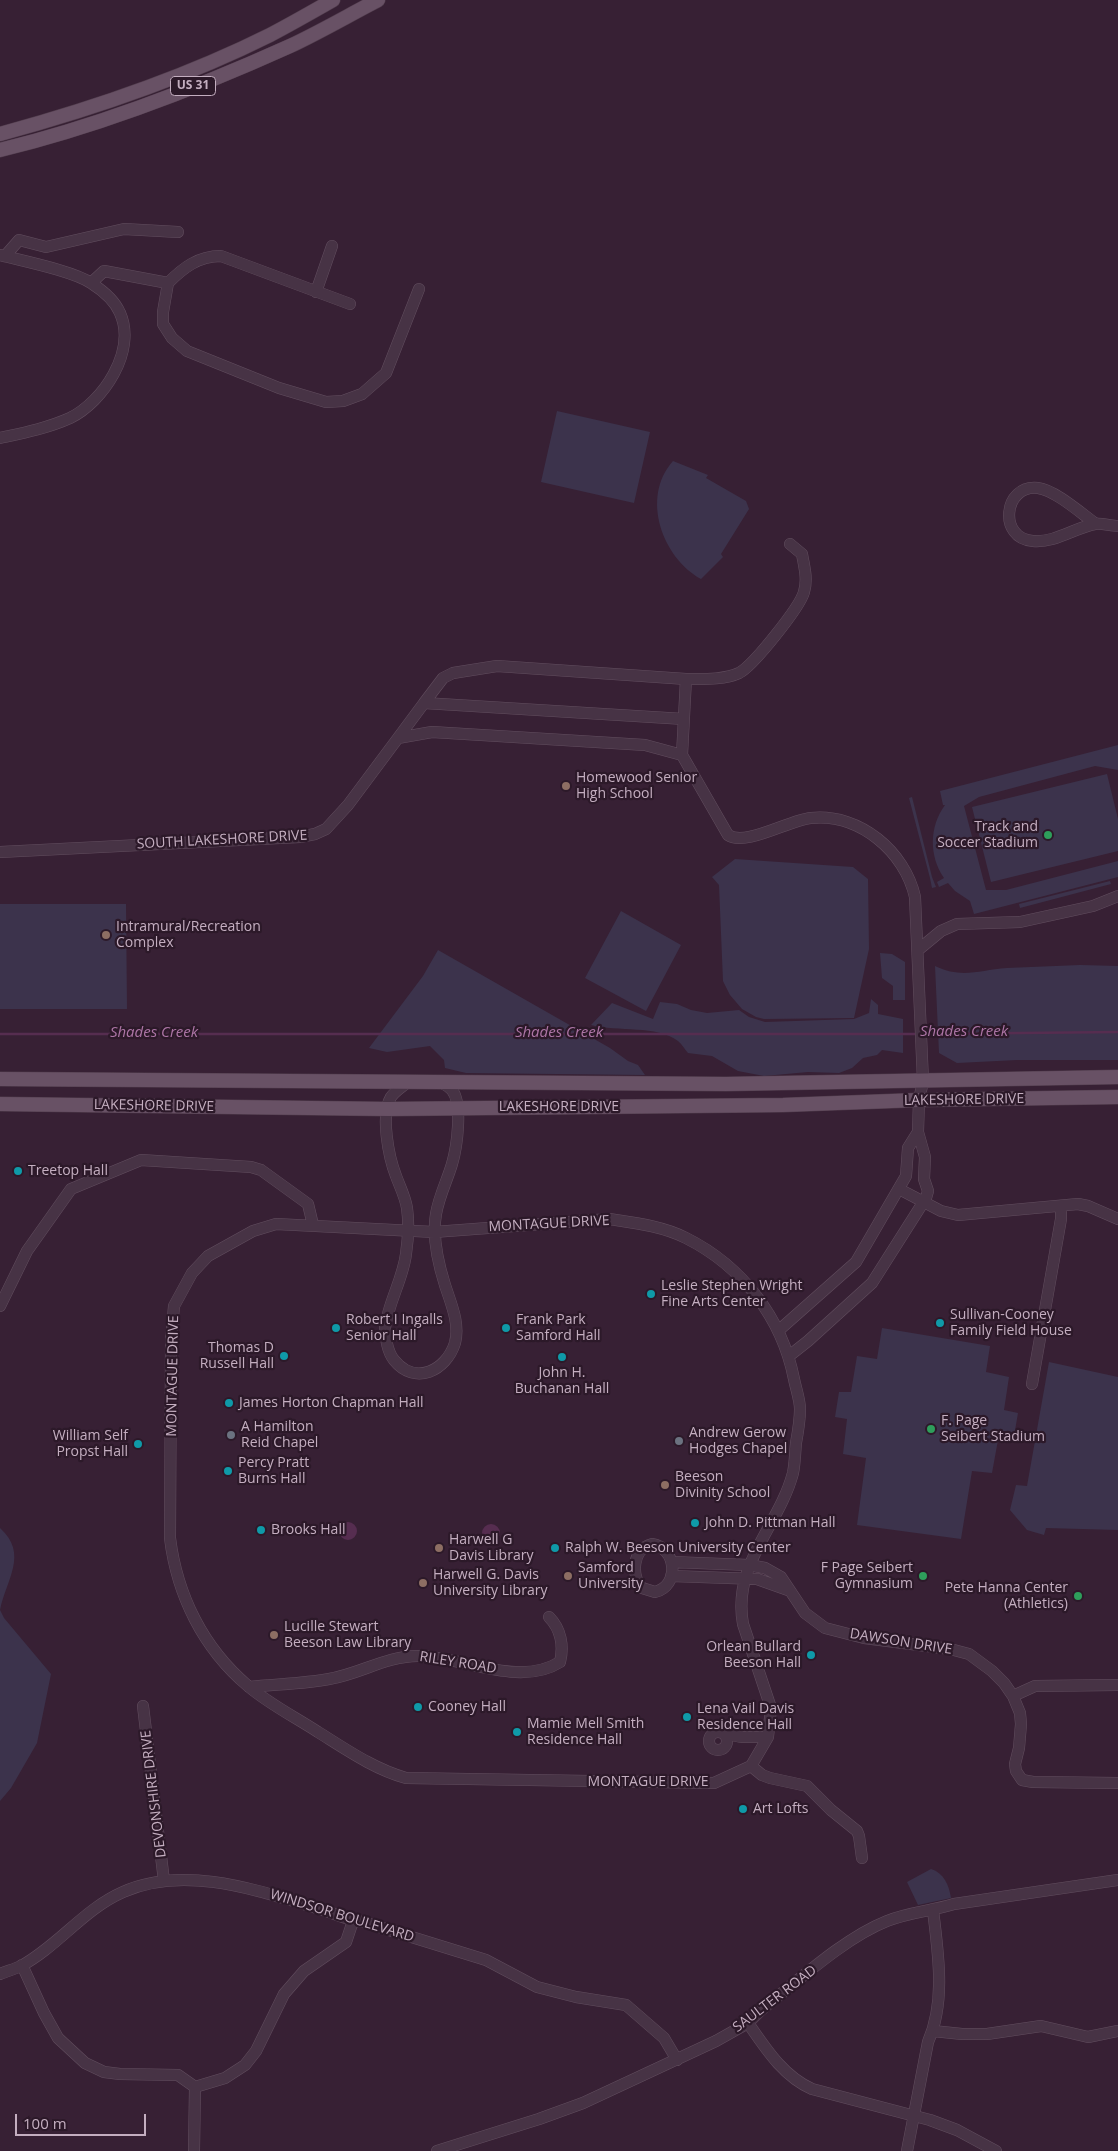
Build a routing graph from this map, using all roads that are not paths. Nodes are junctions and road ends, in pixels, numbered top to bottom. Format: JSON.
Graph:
{"nodes":[{"id":1,"x":333,"y":0,"type":"edge"},
{"id":2,"x":378,"y":0,"type":"edge"},
{"id":3,"x":0,"y":134,"type":"edge"},
{"id":4,"x":0,"y":150,"type":"edge"},
{"id":5,"x":178,"y":232,"type":"dead end"},
{"id":6,"x":332,"y":246,"type":"dead end"},
{"id":7,"x":3,"y":256,"type":"edge"},
{"id":8,"x":91,"y":283,"type":"junction"},
{"id":9,"x":168,"y":283,"type":"junction"},
{"id":10,"x":419,"y":289,"type":"dead end"},
{"id":11,"x":316,"y":292,"type":"junction"},
{"id":12,"x":350,"y":304,"type":"dead end"},
{"id":13,"x":0,"y":438,"type":"edge"},
{"id":14,"x":1096,"y":524,"type":"junction"},
{"id":15,"x":1118,"y":526,"type":"edge"},
{"id":16,"x":790,"y":544,"type":"dead end"},
{"id":17,"x":686,"y":679,"type":"junction"},
{"id":18,"x":424,"y":703,"type":"junction"},
{"id":19,"x":684,"y":719,"type":"junction"},
{"id":20,"x":398,"y":738,"type":"junction"},
{"id":21,"x":682,"y":755,"type":"junction"},
{"id":22,"x":0,"y":852,"type":"edge"},
{"id":23,"x":1118,"y":896,"type":"edge"},
{"id":24,"x":918,"y":955,"type":"junction"},
{"id":25,"x":1118,"y":1077,"type":"edge"},
{"id":26,"x":0,"y":1079,"type":"edge"},
{"id":27,"x":923,"y":1081,"type":"junction"},
{"id":28,"x":408,"y":1082,"type":"junction"},
{"id":29,"x":442,"y":1083,"type":"junction"},
{"id":30,"x":1118,"y":1097,"type":"edge"},
{"id":31,"x":919,"y":1100,"type":"junction"},
{"id":32,"x":0,"y":1104,"type":"edge"},
{"id":33,"x":458,"y":1107,"type":"junction"},
{"id":34,"x":388,"y":1108,"type":"junction"},
{"id":35,"x":918,"y":1132,"type":"junction"},
{"id":36,"x":906,"y":1176,"type":"junction"},
{"id":37,"x":924,"y":1179,"type":"junction"},
{"id":38,"x":899,"y":1189,"type":"junction"},
{"id":39,"x":923,"y":1202,"type":"junction"},
{"id":40,"x":1062,"y":1206,"type":"junction"},
{"id":41,"x":1118,"y":1219,"type":"edge"},
{"id":42,"x":313,"y":1225,"type":"junction"},
{"id":43,"x":407,"y":1231,"type":"junction"},
{"id":44,"x":434,"y":1232,"type":"junction"},
{"id":45,"x":0,"y":1306,"type":"edge"},
{"id":46,"x":778,"y":1330,"type":"junction"},
{"id":47,"x":790,"y":1356,"type":"junction"},
{"id":48,"x":1032,"y":1384,"type":"dead end"},
{"id":49,"x":672,"y":1562,"type":"junction"},
{"id":50,"x":749,"y":1565,"type":"junction"},
{"id":51,"x":672,"y":1576,"type":"junction"},
{"id":52,"x":745,"y":1578,"type":"junction"},
{"id":53,"x":788,"y":1590,"type":"junction"},
{"id":54,"x":548,"y":1617,"type":"dead end"},
{"id":55,"x":1118,"y":1685,"type":"edge"},
{"id":56,"x":249,"y":1687,"type":"junction"},
{"id":57,"x":1013,"y":1696,"type":"junction"},
{"id":58,"x":143,"y":1706,"type":"dead end"},
{"id":59,"x":722,"y":1733,"type":"junction"},
{"id":60,"x":740,"y":1737,"type":"junction"},
{"id":61,"x":768,"y":1737,"type":"junction"},
{"id":62,"x":726,"y":1747,"type":"junction"},
{"id":63,"x":751,"y":1766,"type":"junction"},
{"id":64,"x":1118,"y":1783,"type":"edge"},
{"id":65,"x":862,"y":1858,"type":"dead end"},
{"id":66,"x":1118,"y":1880,"type":"edge"},
{"id":67,"x":164,"y":1881,"type":"junction"},
{"id":68,"x":933,"y":1910,"type":"junction"},
{"id":69,"x":354,"y":1921,"type":"junction"},
{"id":70,"x":22,"y":1966,"type":"junction"},
{"id":71,"x":0,"y":1974,"type":"edge"},
{"id":72,"x":748,"y":2023,"type":"junction"},
{"id":73,"x":933,"y":2031,"type":"junction"},
{"id":74,"x":1118,"y":2031,"type":"edge"},
{"id":75,"x":677,"y":2060,"type":"junction"},
{"id":76,"x":195,"y":2087,"type":"junction"},
{"id":77,"x":914,"y":2115,"type":"junction"},
{"id":78,"x":194,"y":2151,"type":"edge"},
{"id":79,"x":437,"y":2151,"type":"edge"},
{"id":80,"x":907,"y":2151,"type":"edge"},
{"id":81,"x":996,"y":2151,"type":"edge"}],
"edges":[{"from":1,"to":3,"type":"main road","number":"US 31"},
{"from":2,"to":4,"type":"main road","number":"US 31"},
{"from":5,"to":7,"type":"street"},
{"from":6,"to":11,"type":"street"},
{"from":7,"to":8,"type":"street"},
{"from":8,"to":9,"type":"street"},
{"from":8,"to":13,"type":"street"},
{"from":9,"to":10,"type":"street"},
{"from":9,"to":11,"type":"street"},
{"from":11,"to":12,"type":"street"},
{"from":14,"to":14,"type":"street"},
{"from":14,"to":15,"type":"street"},
{"from":16,"to":17,"type":"street","name":"SOUTH LAKESHORE DRIVE"},
{"from":17,"to":18,"type":"street","name":"SOUTH LAKESHORE DRIVE"},
{"from":17,"to":19,"type":"street"},
{"from":18,"to":19,"type":"street"},
{"from":18,"to":20,"type":"street","name":"SOUTH LAKESHORE DRIVE"},
{"from":19,"to":21,"type":"street"},
{"from":20,"to":21,"type":"street"},
{"from":20,"to":22,"type":"street","name":"SOUTH LAKESHORE DRIVE"},
{"from":21,"to":24,"type":"street"},
{"from":23,"to":24,"type":"street"},
{"from":24,"to":27,"type":"street"},
{"from":25,"to":27,"type":"main road","name":"LAKESHORE DRIVE"},
{"from":26,"to":28,"type":"main road","name":"LAKESHORE DRIVE"},
{"from":27,"to":29,"type":"main road","name":"LAKESHORE DRIVE"},
{"from":27,"to":31,"type":"street"},
{"from":28,"to":29,"type":"main road","name":"LAKESHORE DRIVE"},
{"from":28,"to":34,"type":"street"},
{"from":29,"to":33,"type":"street"},
{"from":30,"to":31,"type":"main road","name":"LAKESHORE DRIVE"},
{"from":31,"to":33,"type":"main road","name":"LAKESHORE DRIVE"},
{"from":31,"to":35,"type":"street"},
{"from":32,"to":34,"type":"main road","name":"LAKESHORE DRIVE"},
{"from":33,"to":34,"type":"main road","name":"LAKESHORE DRIVE"},
{"from":33,"to":44,"type":"street"},
{"from":34,"to":43,"type":"street"},
{"from":35,"to":36,"type":"street"},
{"from":35,"to":37,"type":"street"},
{"from":36,"to":37,"type":"street"},
{"from":36,"to":38,"type":"street"},
{"from":37,"to":39,"type":"street"},
{"from":38,"to":39,"type":"street"},
{"from":38,"to":46,"type":"street"},
{"from":39,"to":40,"type":"street"},
{"from":39,"to":47,"type":"street"},
{"from":40,"to":41,"type":"street"},
{"from":40,"to":48,"type":"street"},
{"from":42,"to":43,"type":"street","name":"MONTAGUE DRIVE"},
{"from":42,"to":45,"type":"street"},
{"from":42,"to":56,"type":"street","name":"MONTAGUE DRIVE"},
{"from":43,"to":44,"type":"street","name":"MONTAGUE DRIVE"},
{"from":43,"to":44,"type":"street"},
{"from":44,"to":46,"type":"street","name":"MONTAGUE DRIVE"},
{"from":46,"to":47,"type":"street","name":"MONTAGUE DRIVE"},
{"from":47,"to":50,"type":"street","name":"MONTAGUE DRIVE"},
{"from":49,"to":50,"type":"street","name":"DAWSON DRIVE"},
{"from":49,"to":51,"type":"street"},
{"from":49,"to":51,"type":"street"},
{"from":50,"to":52,"type":"street","name":"MONTAGUE DRIVE"},
{"from":50,"to":53,"type":"street","name":"DAWSON DRIVE"},
{"from":51,"to":52,"type":"street"},
{"from":52,"to":53,"type":"street"},
{"from":52,"to":61,"type":"street","name":"MONTAGUE DRIVE"},
{"from":53,"to":57,"type":"street","name":"DAWSON DRIVE"},
{"from":54,"to":56,"type":"street","name":"RILEY ROAD"},
{"from":55,"to":57,"type":"street"},
{"from":56,"to":63,"type":"street","name":"MONTAGUE DRIVE"},
{"from":57,"to":64,"type":"street"},
{"from":58,"to":67,"type":"street","name":"DEVONSHIRE DRIVE"},
{"from":59,"to":60,"type":"street"},
{"from":59,"to":62,"type":"street"},
{"from":59,"to":62,"type":"street"},
{"from":60,"to":61,"type":"street"},
{"from":60,"to":62,"type":"street"},
{"from":61,"to":63,"type":"street","name":"MONTAGUE DRIVE"},
{"from":63,"to":65,"type":"street"},
{"from":66,"to":68,"type":"street","name":"SAULTER ROAD"},
{"from":67,"to":69,"type":"street","name":"WINDSOR BOULEVARD"},
{"from":67,"to":70,"type":"street","name":"WINDSOR BOULEVARD"},
{"from":68,"to":72,"type":"street","name":"SAULTER ROAD"},
{"from":68,"to":73,"type":"street"},
{"from":69,"to":75,"type":"street","name":"WINDSOR BOULEVARD"},
{"from":69,"to":76,"type":"street"},
{"from":70,"to":71,"type":"street","name":"WINDSOR BOULEVARD"},
{"from":70,"to":76,"type":"street"},
{"from":72,"to":75,"type":"street","name":"SAULTER ROAD"},
{"from":72,"to":77,"type":"street"},
{"from":73,"to":74,"type":"street"},
{"from":73,"to":77,"type":"street"},
{"from":75,"to":79,"type":"street","name":"SAULTER ROAD"},
{"from":76,"to":78,"type":"street"},
{"from":77,"to":80,"type":"street"},
{"from":77,"to":81,"type":"street"}]}
